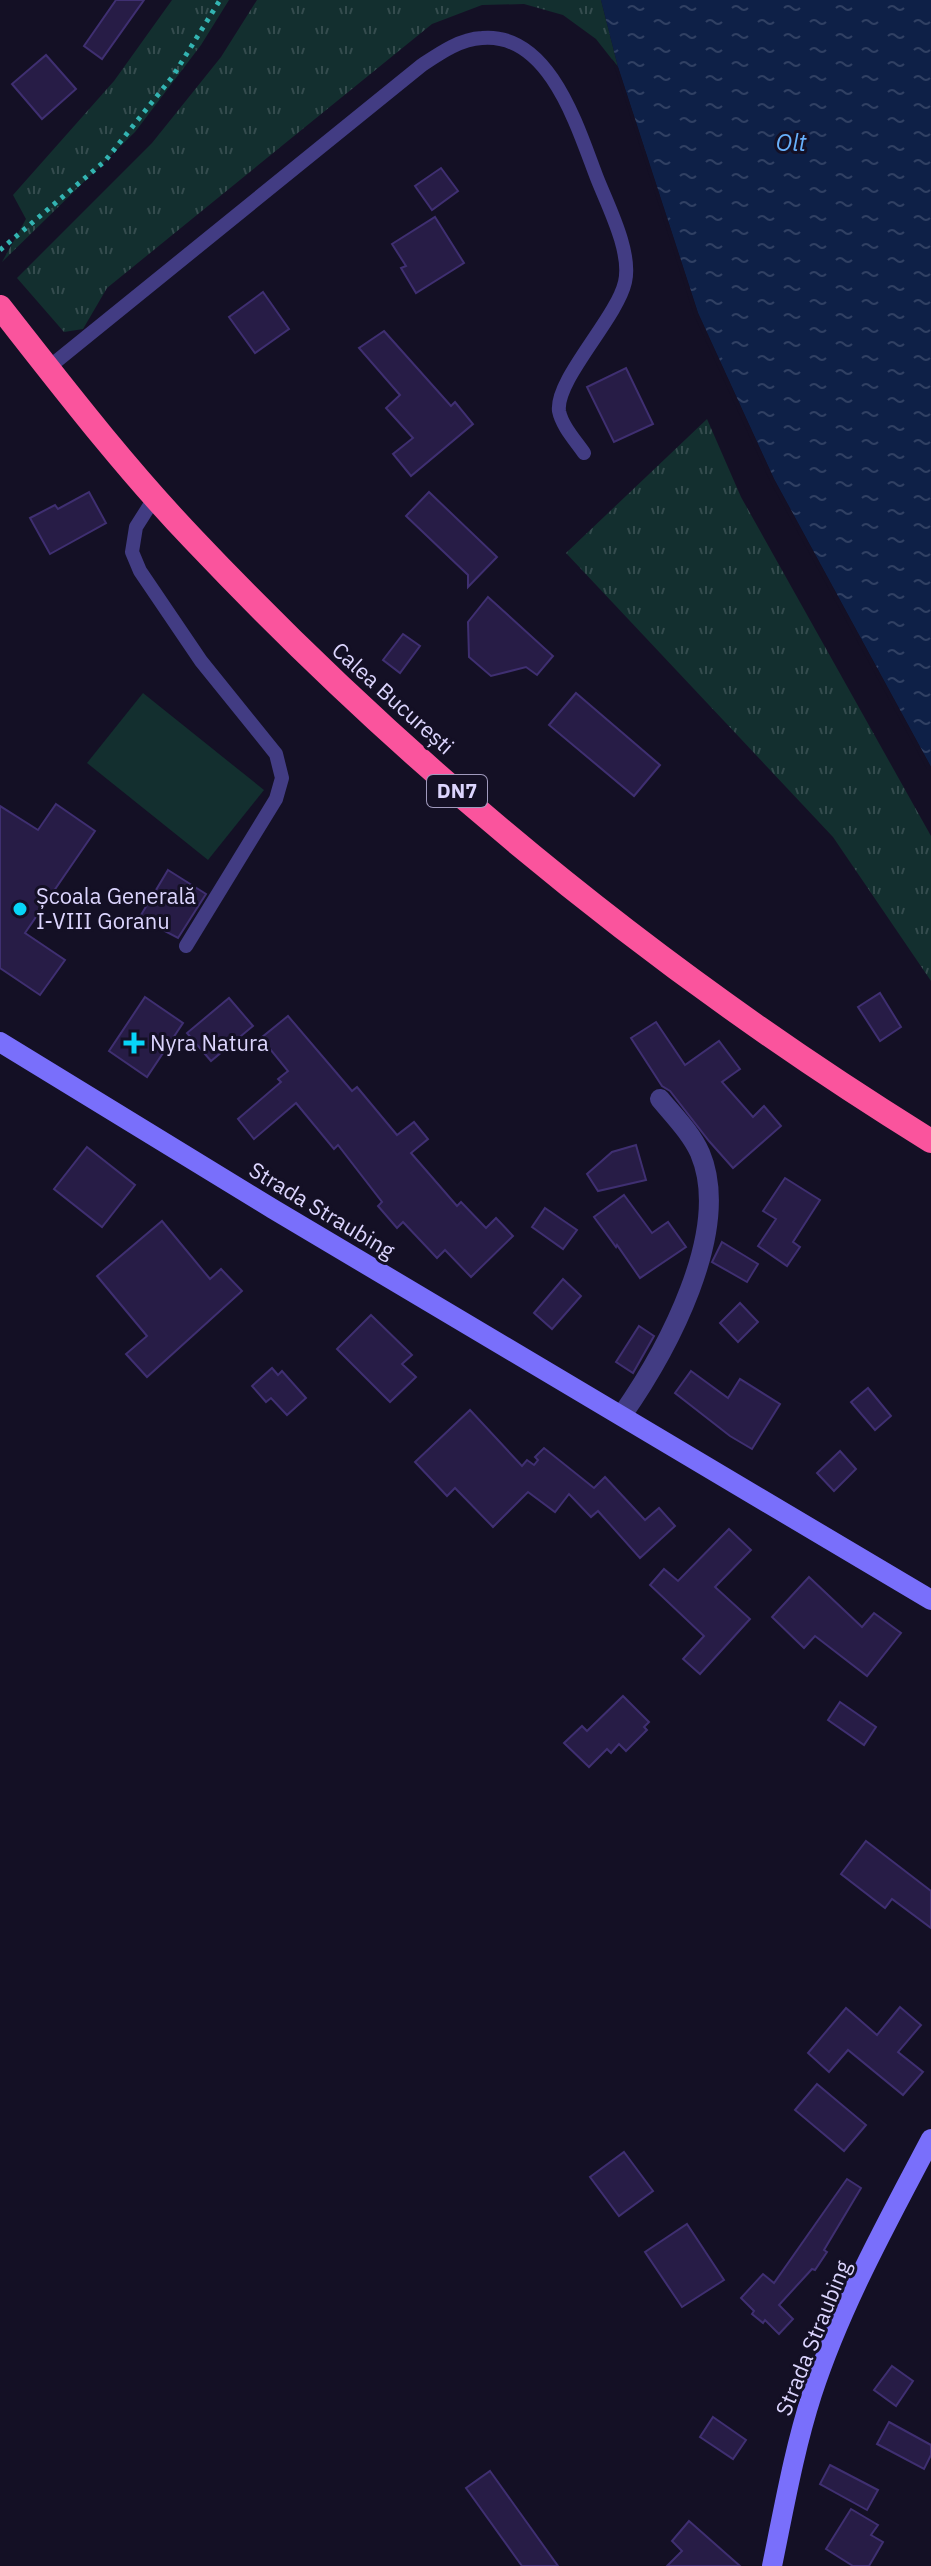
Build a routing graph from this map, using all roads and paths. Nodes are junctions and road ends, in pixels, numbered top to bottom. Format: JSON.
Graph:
{"nodes":[{"id":1,"x":220,"y":0,"type":"edge"},
{"id":2,"x":0,"y":250,"type":"edge"},
{"id":3,"x":0,"y":307,"type":"edge"},
{"id":4,"x":48,"y":368,"type":"junction"},
{"id":5,"x":584,"y":453,"type":"dead end"},
{"id":6,"x":155,"y":497,"type":"junction"},
{"id":7,"x":186,"y":946,"type":"dead end"},
{"id":8,"x":0,"y":1042,"type":"edge"},
{"id":9,"x":660,"y":1099,"type":"dead end"},
{"id":10,"x":931,"y":1141,"type":"edge"},
{"id":11,"x":622,"y":1415,"type":"junction"},
{"id":12,"x":931,"y":1600,"type":"edge"},
{"id":13,"x":931,"y":2139,"type":"edge"},
{"id":14,"x":772,"y":2566,"type":"edge"}],
"edges":[{"from":1,"to":2,"type":"path"},
{"from":3,"to":4,"type":"highway","name":"Calea București","number":"DN7"},
{"from":4,"to":5,"type":"lane"},
{"from":4,"to":6,"type":"highway","name":"Calea București","number":"DN7"},
{"from":6,"to":7,"type":"lane"},
{"from":6,"to":10,"type":"highway","name":"Calea București","number":"DN7"},
{"from":8,"to":11,"type":"main road","name":"Strada Straubing"},
{"from":9,"to":11,"type":"street"},
{"from":11,"to":12,"type":"main road","name":"Strada Straubing"},
{"from":13,"to":14,"type":"main road","name":"Strada Straubing"}]}
